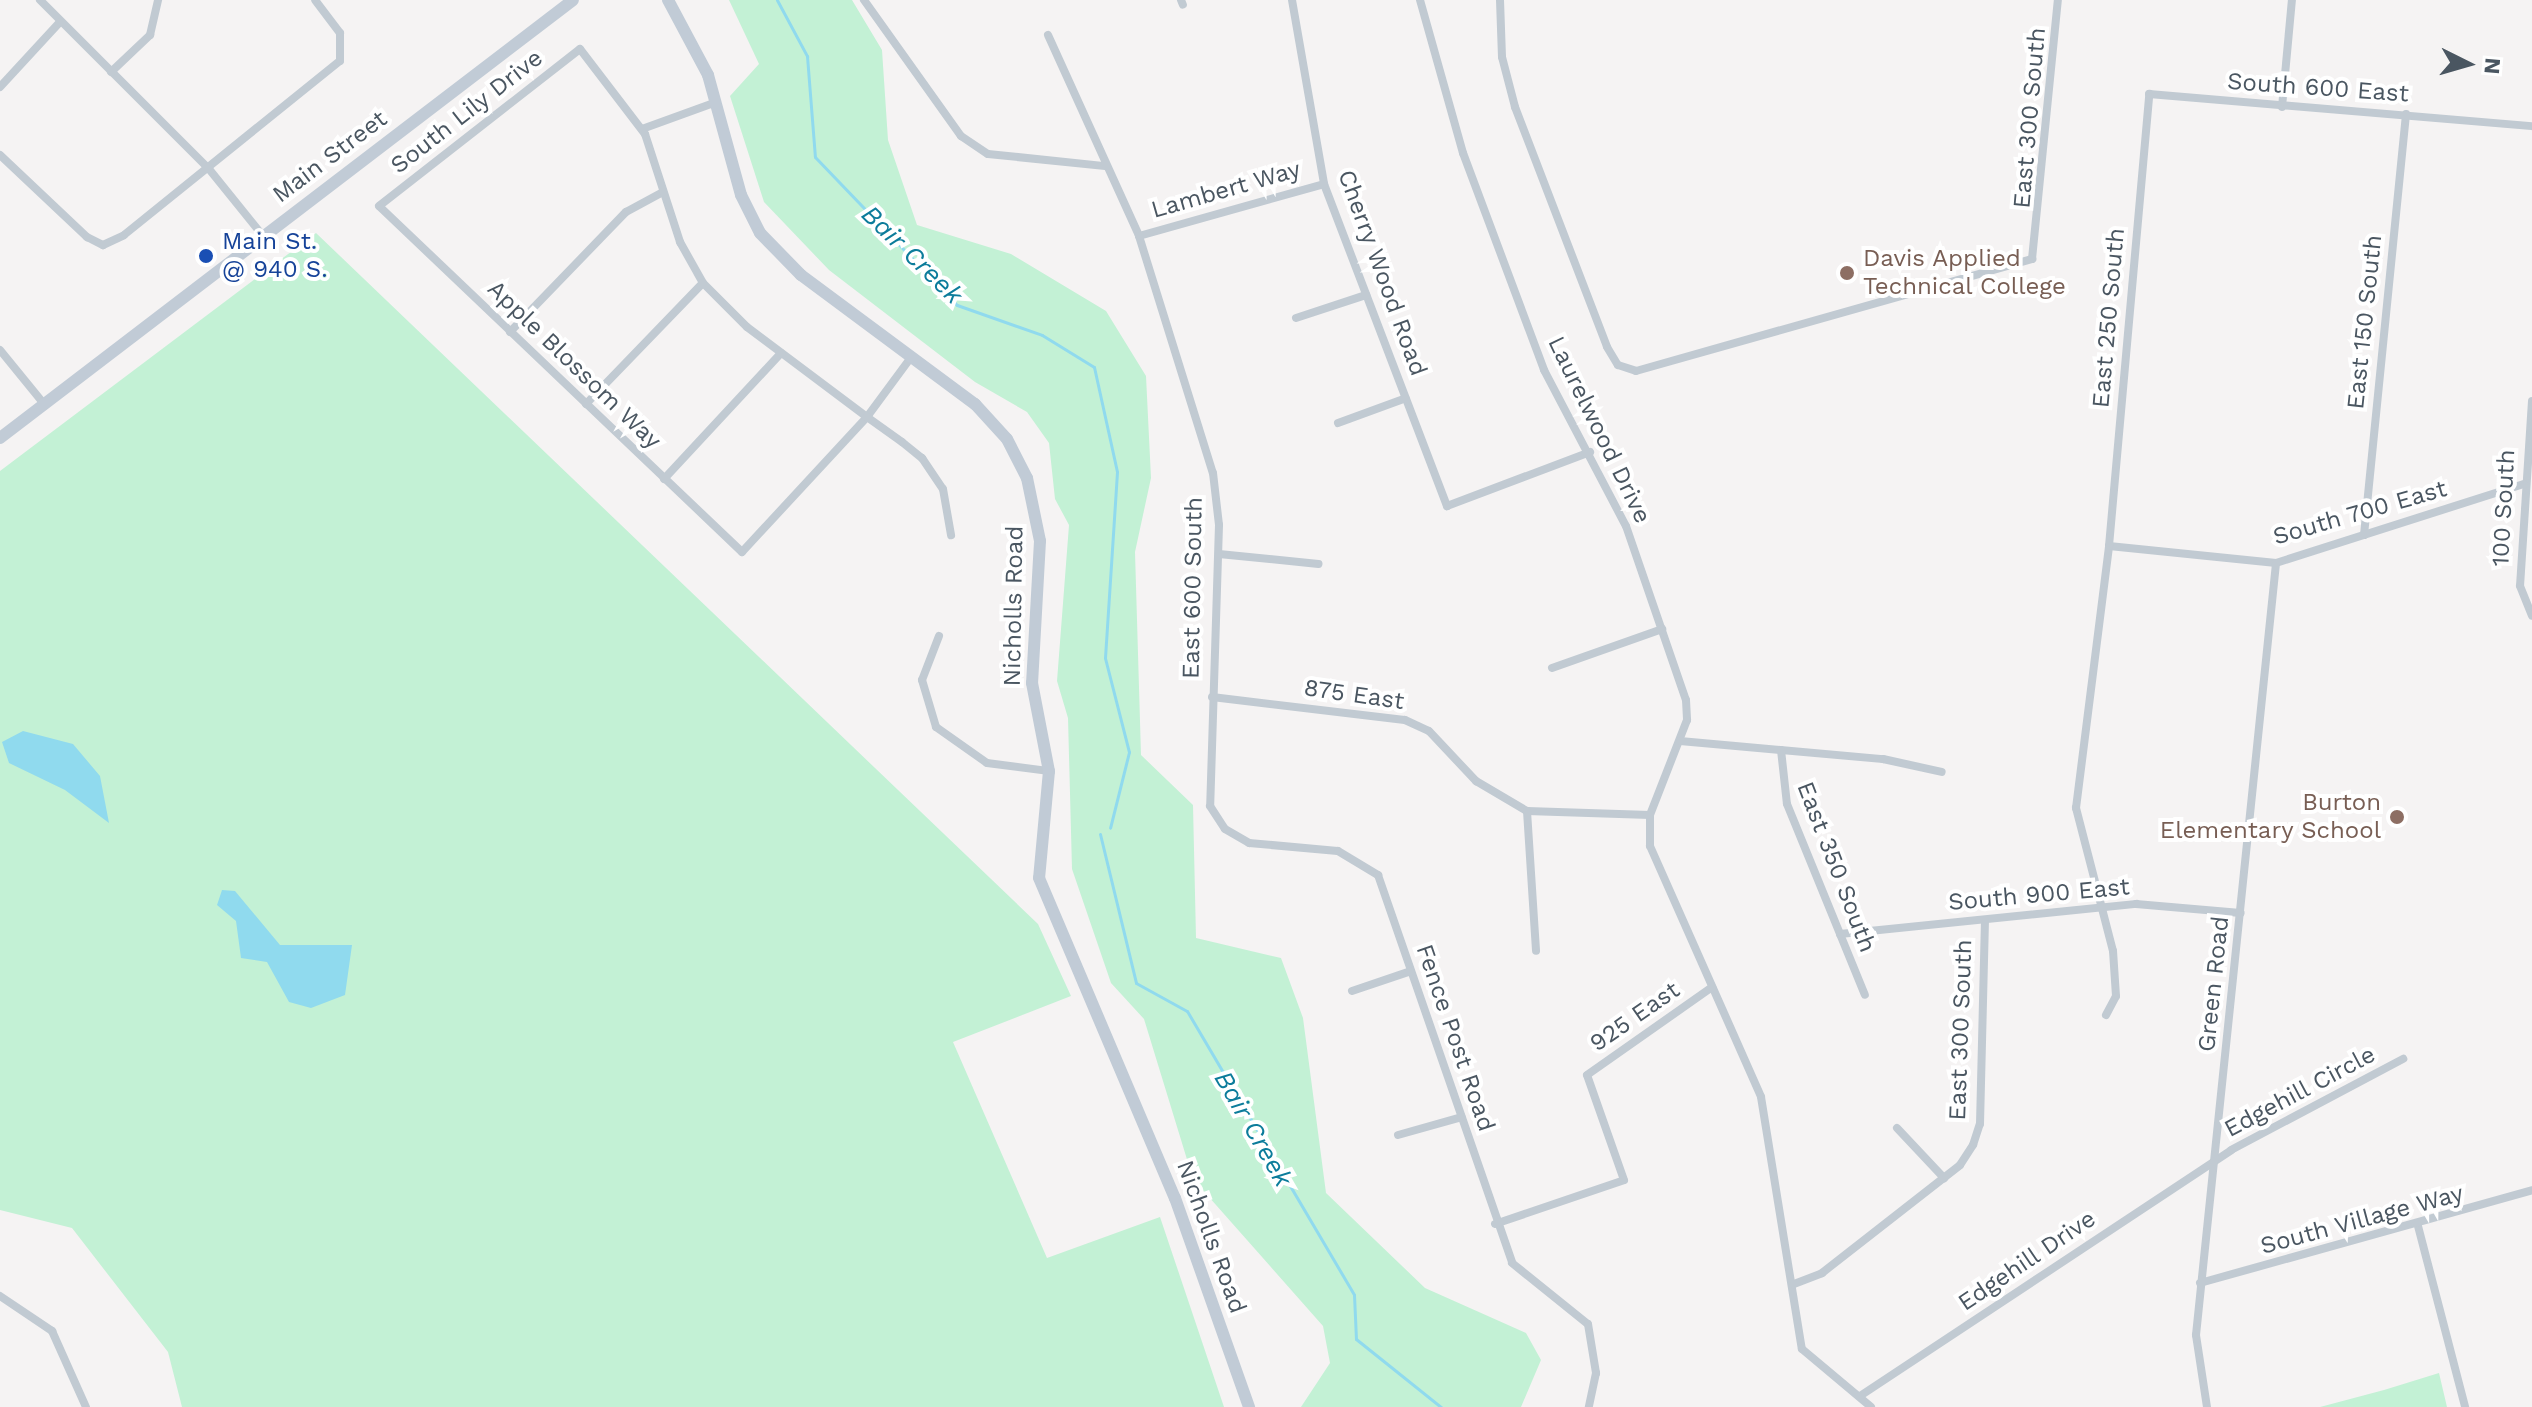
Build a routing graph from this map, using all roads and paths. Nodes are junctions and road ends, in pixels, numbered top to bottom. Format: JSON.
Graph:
{"nodes":[{"id":1,"x":40,"y":0,"type":"edge"},
{"id":2,"x":158,"y":0,"type":"edge"},
{"id":3,"x":315,"y":0,"type":"edge"},
{"id":4,"x":573,"y":0,"type":"edge"},
{"id":5,"x":668,"y":0,"type":"edge"},
{"id":6,"x":864,"y":0,"type":"edge"},
{"id":7,"x":1292,"y":0,"type":"edge"},
{"id":8,"x":1420,"y":0,"type":"edge"},
{"id":9,"x":1500,"y":0,"type":"edge"},
{"id":10,"x":2058,"y":0,"type":"edge"},
{"id":11,"x":2292,"y":0,"type":"edge"},
{"id":12,"x":59,"y":23,"type":"junction"},
{"id":13,"x":1048,"y":35,"type":"dead end"},
{"id":14,"x":111,"y":72,"type":"junction"},
{"id":15,"x":0,"y":87,"type":"edge"},
{"id":16,"x":2149,"y":94,"type":"joint"},
{"id":17,"x":714,"y":103,"type":"junction"},
{"id":18,"x":2282,"y":107,"type":"junction"},
{"id":19,"x":2406,"y":114,"type":"junction"},
{"id":20,"x":2532,"y":126,"type":"edge"},
{"id":21,"x":642,"y":129,"type":"junction"},
{"id":22,"x":0,"y":155,"type":"edge"},
{"id":23,"x":1105,"y":166,"type":"junction"},
{"id":24,"x":209,"y":169,"type":"junction"},
{"id":25,"x":1324,"y":184,"type":"junction"},
{"id":26,"x":663,"y":192,"type":"junction"},
{"id":27,"x":379,"y":206,"type":"joint"},
{"id":28,"x":263,"y":236,"type":"junction"},
{"id":29,"x":1139,"y":236,"type":"junction"},
{"id":30,"x":703,"y":283,"type":"junction"},
{"id":31,"x":1366,"y":295,"type":"junction"},
{"id":32,"x":1296,"y":318,"type":"dead end"},
{"id":33,"x":510,"y":332,"type":"junction"},
{"id":34,"x":0,"y":350,"type":"edge"},
{"id":35,"x":781,"y":353,"type":"junction"},
{"id":36,"x":912,"y":356,"type":"junction"},
{"id":37,"x":1406,"y":398,"type":"junction"},
{"id":38,"x":2532,"y":401,"type":"edge"},
{"id":39,"x":44,"y":404,"type":"junction"},
{"id":40,"x":586,"y":404,"type":"junction"},
{"id":41,"x":867,"y":417,"type":"junction"},
{"id":42,"x":1338,"y":423,"type":"dead end"},
{"id":43,"x":0,"y":438,"type":"edge"},
{"id":44,"x":1590,"y":452,"type":"junction"},
{"id":45,"x":664,"y":479,"type":"junction"},
{"id":46,"x":2524,"y":484,"type":"junction"},
{"id":47,"x":951,"y":535,"type":"dead end"},
{"id":48,"x":2364,"y":535,"type":"junction"},
{"id":49,"x":2109,"y":546,"type":"junction"},
{"id":50,"x":1219,"y":554,"type":"junction"},
{"id":51,"x":2276,"y":563,"type":"junction"},
{"id":52,"x":1319,"y":564,"type":"dead end"},
{"id":53,"x":2532,"y":616,"type":"edge"},
{"id":54,"x":1662,"y":629,"type":"junction"},
{"id":55,"x":939,"y":636,"type":"dead end"},
{"id":56,"x":1552,"y":668,"type":"dead end"},
{"id":57,"x":1212,"y":697,"type":"junction"},
{"id":58,"x":1680,"y":741,"type":"junction"},
{"id":59,"x":1781,"y":750,"type":"junction"},
{"id":60,"x":1207,"y":761,"type":"joint"},
{"id":61,"x":1049,"y":771,"type":"junction"},
{"id":62,"x":1942,"y":772,"type":"dead end"},
{"id":63,"x":1527,"y":811,"type":"junction"},
{"id":64,"x":1650,"y":815,"type":"junction"},
{"id":65,"x":2101,"y":908,"type":"junction"},
{"id":66,"x":2241,"y":913,"type":"junction"},
{"id":67,"x":1985,"y":920,"type":"junction"},
{"id":68,"x":1840,"y":934,"type":"junction"},
{"id":69,"x":1536,"y":951,"type":"dead end"},
{"id":70,"x":1411,"y":971,"type":"junction"},
{"id":71,"x":1712,"y":987,"type":"junction"},
{"id":72,"x":1352,"y":991,"type":"dead end"},
{"id":73,"x":1865,"y":995,"type":"dead end"},
{"id":74,"x":2106,"y":1015,"type":"dead end"},
{"id":75,"x":2403,"y":1059,"type":"dead end"},
{"id":76,"x":1462,"y":1117,"type":"junction"},
{"id":77,"x":1897,"y":1128,"type":"dead end"},
{"id":78,"x":1398,"y":1135,"type":"dead end"},
{"id":79,"x":2217,"y":1162,"type":"junction"},
{"id":80,"x":1944,"y":1178,"type":"junction"},
{"id":81,"x":2532,"y":1190,"type":"edge"},
{"id":82,"x":1495,"y":1224,"type":"junction"},
{"id":83,"x":2418,"y":1226,"type":"junction"},
{"id":84,"x":2200,"y":1283,"type":"junction"},
{"id":85,"x":1794,"y":1284,"type":"junction"},
{"id":86,"x":0,"y":1296,"type":"edge"},
{"id":87,"x":1860,"y":1396,"type":"junction"},
{"id":88,"x":86,"y":1407,"type":"edge"},
{"id":89,"x":1249,"y":1407,"type":"edge"},
{"id":90,"x":1589,"y":1407,"type":"edge"},
{"id":91,"x":1871,"y":1407,"type":"edge"},
{"id":92,"x":2207,"y":1407,"type":"edge"},
{"id":93,"x":2465,"y":1407,"type":"edge"}],
"edges":[{"from":1,"to":12,"type":"street"},
{"from":2,"to":14,"type":"street"},
{"from":3,"to":24,"type":"street"},
{"from":4,"to":28,"type":"street","name":"Main Street"},
{"from":5,"to":17,"type":"street","name":"Nicholls Road"},
{"from":6,"to":23,"type":"street"},
{"from":7,"to":25,"type":"street","name":"Cherry Wood Road"},
{"from":8,"to":44,"type":"street","name":"Laurelwood Drive"},
{"from":9,"to":10,"type":"street","name":"East 300 South"},
{"from":11,"to":18,"type":"street"},
{"from":12,"to":14,"type":"street"},
{"from":12,"to":15,"type":"street"},
{"from":13,"to":23,"type":"street","name":"East 600 South"},
{"from":14,"to":24,"type":"street"},
{"from":16,"to":18,"type":"street","name":"South 600 East"},
{"from":16,"to":49,"type":"street","name":"East 250 South"},
{"from":17,"to":21,"type":"street"},
{"from":17,"to":36,"type":"street","name":"Nicholls Road"},
{"from":18,"to":19,"type":"street","name":"South 600 East"},
{"from":19,"to":20,"type":"street","name":"South 600 East"},
{"from":19,"to":48,"type":"street","name":"East 150 South"},
{"from":21,"to":26,"type":"street"},
{"from":21,"to":27,"type":"street","name":"South Lily Drive"},
{"from":22,"to":24,"type":"street"},
{"from":23,"to":29,"type":"street","name":"East 600 South"},
{"from":24,"to":28,"type":"street"},
{"from":25,"to":29,"type":"street","name":"Lambert Way"},
{"from":25,"to":31,"type":"street","name":"Cherry Wood Road"},
{"from":26,"to":30,"type":"street"},
{"from":26,"to":33,"type":"street"},
{"from":27,"to":33,"type":"street","name":"Apple Blossom Way"},
{"from":28,"to":39,"type":"street","name":"Main Street"},
{"from":29,"to":50,"type":"street","name":"East 600 South"},
{"from":30,"to":35,"type":"street"},
{"from":30,"to":40,"type":"street"},
{"from":31,"to":32,"type":"street"},
{"from":31,"to":37,"type":"street","name":"Cherry Wood Road"},
{"from":33,"to":40,"type":"street","name":"Apple Blossom Way"},
{"from":34,"to":39,"type":"street"},
{"from":35,"to":41,"type":"street"},
{"from":35,"to":45,"type":"street"},
{"from":36,"to":41,"type":"street"},
{"from":36,"to":61,"type":"street","name":"Nicholls Road"},
{"from":37,"to":42,"type":"street"},
{"from":37,"to":44,"type":"street","name":"Cherry Wood Road"},
{"from":38,"to":46,"type":"street","name":"100 South"},
{"from":39,"to":43,"type":"street","name":"Main Street"},
{"from":40,"to":45,"type":"street","name":"Apple Blossom Way"},
{"from":41,"to":45,"type":"street","name":"Apple Blossom Way"},
{"from":41,"to":47,"type":"street"},
{"from":44,"to":54,"type":"street","name":"Laurelwood Drive"},
{"from":46,"to":48,"type":"street","name":"South 700 East"},
{"from":46,"to":53,"type":"street","name":"100 South"},
{"from":48,"to":51,"type":"street","name":"South 700 East"},
{"from":49,"to":51,"type":"street","name":"South 700 East"},
{"from":49,"to":65,"type":"street","name":"East 250 South"},
{"from":50,"to":52,"type":"street"},
{"from":50,"to":57,"type":"street","name":"East 600 South"},
{"from":51,"to":66,"type":"street","name":"Green Road"},
{"from":54,"to":56,"type":"street"},
{"from":54,"to":58,"type":"street","name":"Laurelwood Drive"},
{"from":55,"to":61,"type":"street"},
{"from":57,"to":60,"type":"street","name":"East 600 South"},
{"from":57,"to":63,"type":"street","name":"875 East"},
{"from":58,"to":59,"type":"street"},
{"from":58,"to":64,"type":"street","name":"Laurelwood Drive"},
{"from":59,"to":62,"type":"street"},
{"from":59,"to":68,"type":"street","name":"East 350 South"},
{"from":60,"to":70,"type":"street","name":"Fence Post Road"},
{"from":61,"to":89,"type":"street","name":"Nicholls Road"},
{"from":63,"to":64,"type":"street","name":"875 East"},
{"from":63,"to":69,"type":"street"},
{"from":64,"to":71,"type":"street"},
{"from":65,"to":66,"type":"street","name":"South 900 East"},
{"from":65,"to":67,"type":"street","name":"South 900 East"},
{"from":65,"to":74,"type":"street"},
{"from":66,"to":79,"type":"street","name":"Green Road"},
{"from":67,"to":68,"type":"street","name":"South 900 East"},
{"from":67,"to":80,"type":"street","name":"East 300 South"},
{"from":68,"to":73,"type":"street","name":"East 350 South"},
{"from":70,"to":72,"type":"street"},
{"from":70,"to":76,"type":"street","name":"Fence Post Road"},
{"from":71,"to":82,"type":"street","name":"925 East"},
{"from":71,"to":85,"type":"street"},
{"from":75,"to":79,"type":"street","name":"Edgehill Circle"},
{"from":76,"to":78,"type":"street"},
{"from":76,"to":82,"type":"street","name":"Fence Post Road"},
{"from":77,"to":80,"type":"street"},
{"from":79,"to":84,"type":"street","name":"Green Road"},
{"from":79,"to":87,"type":"street","name":"Edgehill Drive"},
{"from":80,"to":85,"type":"street","name":"East 300 South"},
{"from":81,"to":83,"type":"street","name":"South Village Way"},
{"from":82,"to":90,"type":"street","name":"Fence Post Road"},
{"from":83,"to":84,"type":"street","name":"South Village Way"},
{"from":83,"to":93,"type":"street"},
{"from":84,"to":92,"type":"street","name":"Green Road"},
{"from":85,"to":87,"type":"street"},
{"from":86,"to":88,"type":"street"},
{"from":87,"to":91,"type":"street"}]}
